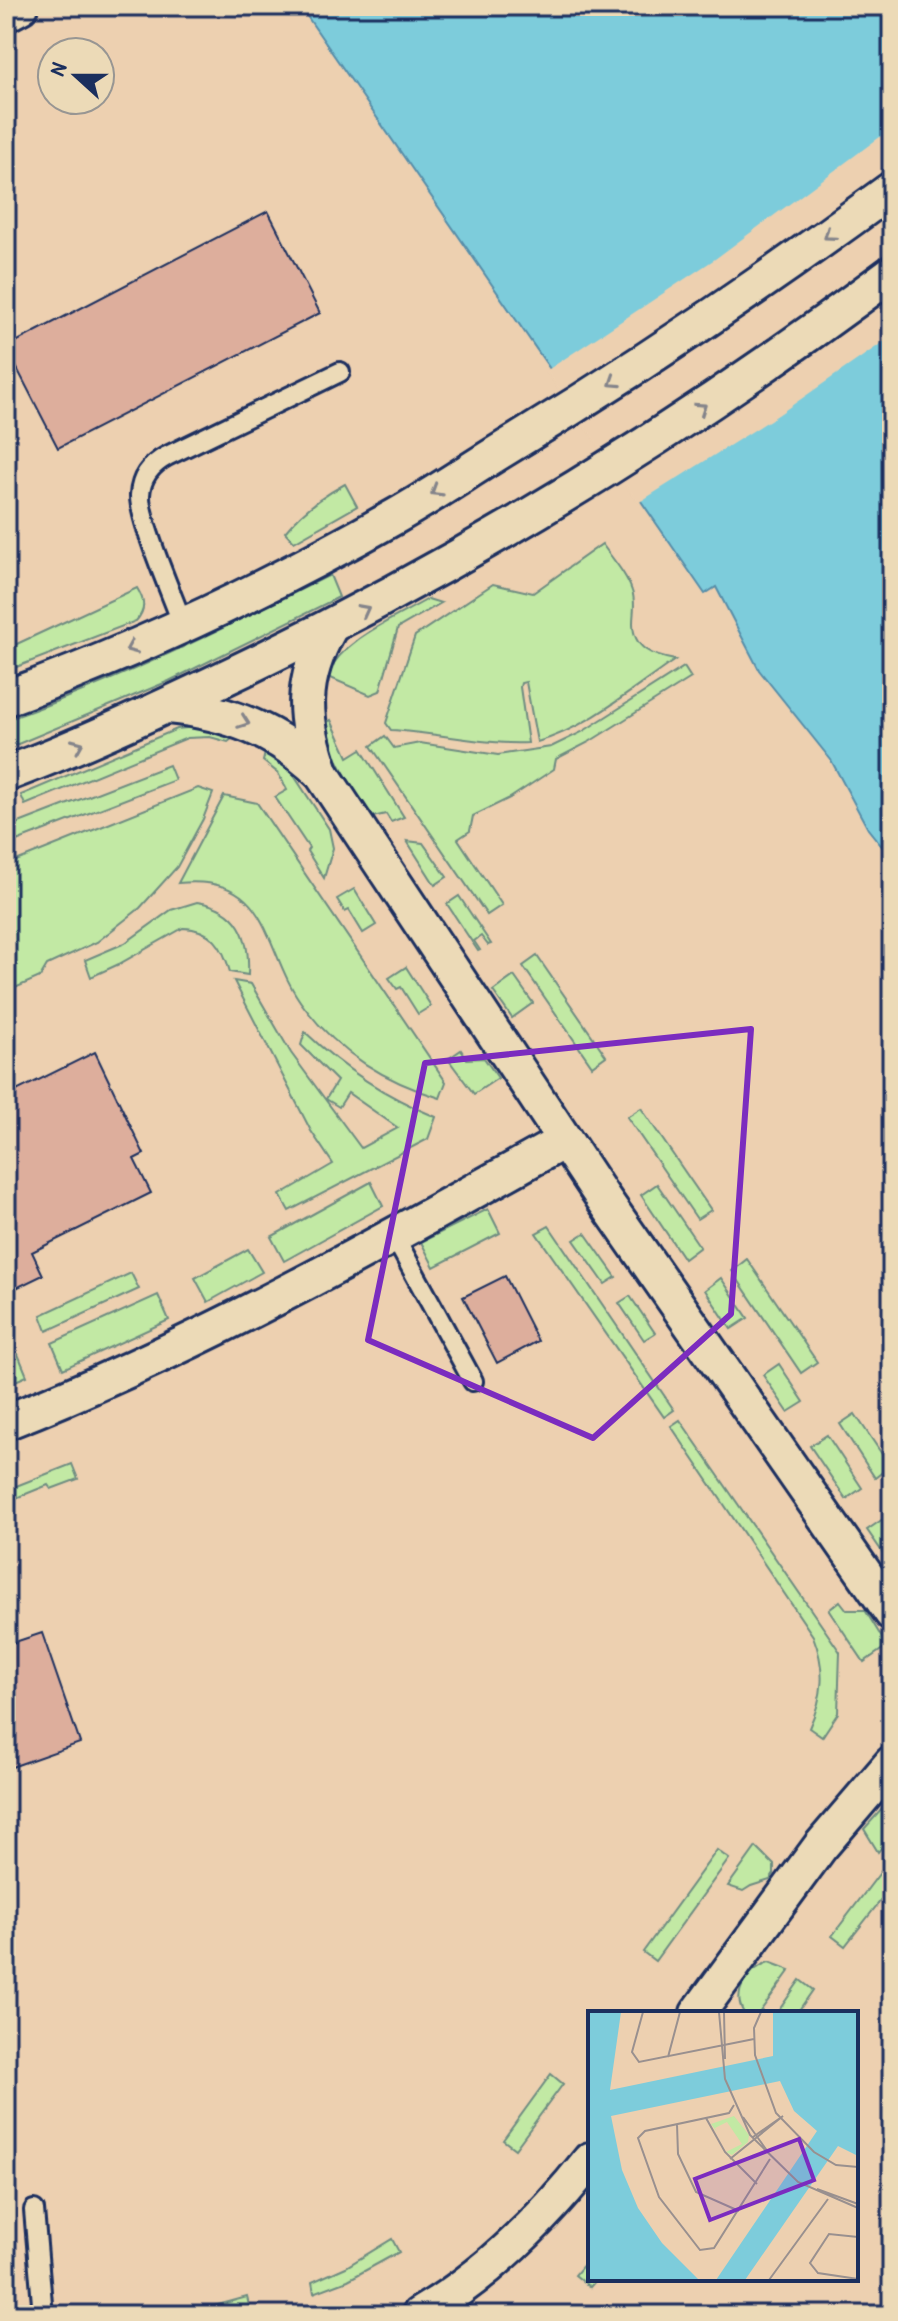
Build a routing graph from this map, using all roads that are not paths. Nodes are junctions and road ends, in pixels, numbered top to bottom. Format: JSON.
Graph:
{"nodes":[{"id":1,"x":21,"y":6,"type":"edge"},
{"id":2,"x":6,"y":14,"type":"edge"},
{"id":3,"x":892,"y":189,"type":"edge"},
{"id":4,"x":892,"y":273,"type":"edge"},
{"id":5,"x":340,"y":372,"type":"dead end"},
{"id":6,"x":183,"y":625,"type":"junction"},
{"id":7,"x":329,"y":629,"type":"junction"},
{"id":8,"x":6,"y":698,"type":"edge"},
{"id":9,"x":168,"y":706,"type":"junction"},
{"id":10,"x":6,"y":774,"type":"edge"},
{"id":11,"x":322,"y":774,"type":"junction"},
{"id":12,"x":564,"y":1141,"type":"junction"},
{"id":13,"x":393,"y":1234,"type":"junction"},
{"id":14,"x":473,"y":1381,"type":"dead end"},
{"id":15,"x":6,"y":1422,"type":"edge"},
{"id":16,"x":892,"y":1613,"type":"edge"},
{"id":17,"x":892,"y":1763,"type":"edge"},
{"id":18,"x":699,"y":2011,"type":"edge"},
{"id":19,"x":588,"y":2162,"type":"edge"},
{"id":20,"x":34,"y":2210,"type":"dead end"},
{"id":21,"x":43,"y":2315,"type":"edge"},
{"id":22,"x":419,"y":2315,"type":"edge"}],
"edges":[{"from":1,"to":2,"type":"street"},
{"from":3,"to":6,"type":"street","one_way":true},
{"from":7,"to":4,"type":"street","one_way":true},
{"from":5,"to":6,"type":"lane"},
{"from":6,"to":8,"type":"street","one_way":true},
{"from":7,"to":9,"type":"street"},
{"from":7,"to":11,"type":"street"},
{"from":10,"to":9,"type":"street","one_way":true},
{"from":9,"to":11,"type":"street","one_way":true},
{"from":11,"to":12,"type":"street"},
{"from":12,"to":13,"type":"street"},
{"from":12,"to":16,"type":"street"},
{"from":13,"to":14,"type":"lane"},
{"from":13,"to":15,"type":"street"},
{"from":17,"to":18,"type":"street"},
{"from":19,"to":22,"type":"street"},
{"from":20,"to":21,"type":"lane"}]}
